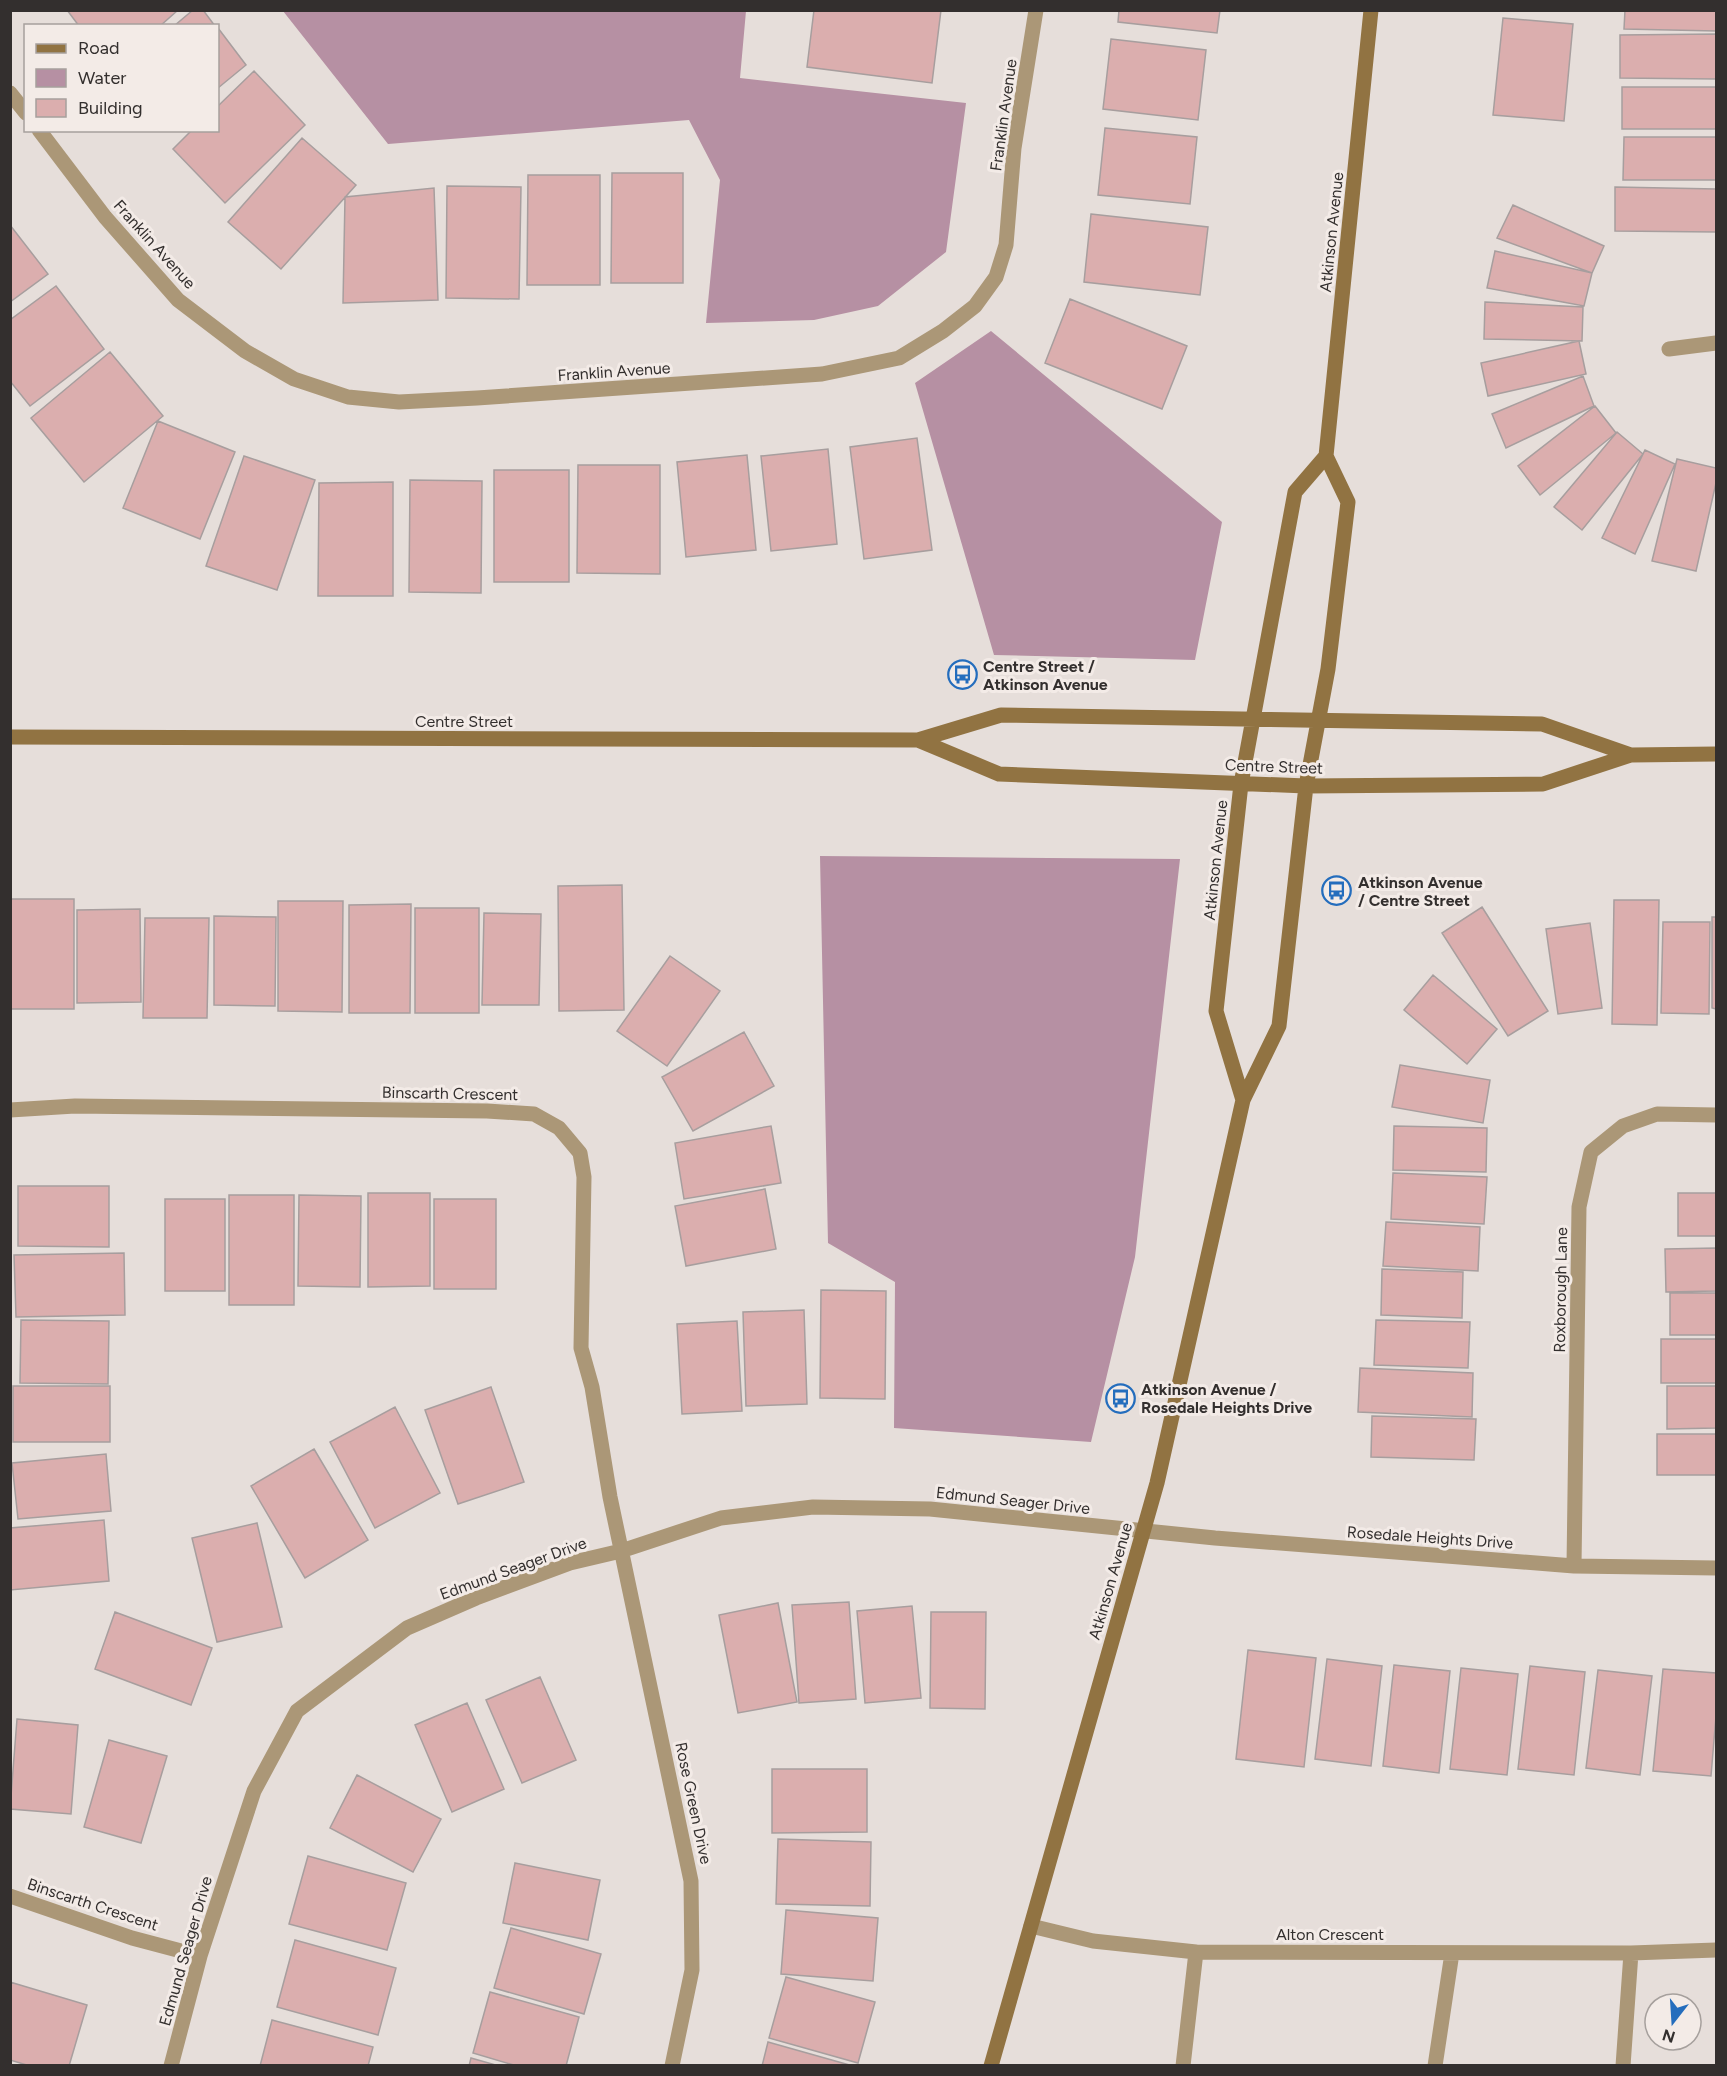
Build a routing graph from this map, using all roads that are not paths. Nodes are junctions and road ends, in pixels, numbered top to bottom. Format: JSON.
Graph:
{"nodes":[{"id":1,"x":1036,"y":10,"type":"edge"},
{"id":2,"x":1371,"y":10,"type":"edge"},
{"id":3,"x":10,"y":93,"type":"edge"},
{"id":4,"x":24,"y":110,"type":"edge"},
{"id":5,"x":41,"y":132,"type":"edge"},
{"id":6,"x":1716,"y":343,"type":"edge"},
{"id":7,"x":1669,"y":349,"type":"dead end"},
{"id":8,"x":1326,"y":456,"type":"junction"},
{"id":9,"x":1253,"y":719,"type":"junction"},
{"id":10,"x":1318,"y":720,"type":"junction"},
{"id":11,"x":10,"y":737,"type":"edge"},
{"id":12,"x":918,"y":740,"type":"junction"},
{"id":13,"x":1631,"y":754,"type":"junction"},
{"id":14,"x":1716,"y":754,"type":"edge"},
{"id":15,"x":1241,"y":784,"type":"junction"},
{"id":16,"x":1306,"y":786,"type":"junction"},
{"id":17,"x":1243,"y":1100,"type":"junction"},
{"id":18,"x":10,"y":1110,"type":"edge"},
{"id":19,"x":1716,"y":1115,"type":"edge"},
{"id":20,"x":1142,"y":1531,"type":"junction"},
{"id":21,"x":621,"y":1551,"type":"junction"},
{"id":22,"x":1574,"y":1566,"type":"junction"},
{"id":23,"x":1716,"y":1568,"type":"edge"},
{"id":24,"x":10,"y":1896,"type":"edge"},
{"id":25,"x":1031,"y":1926,"type":"junction"},
{"id":26,"x":1716,"y":1950,"type":"edge"},
{"id":27,"x":1196,"y":1952,"type":"junction"},
{"id":28,"x":1452,"y":1953,"type":"junction"},
{"id":29,"x":1630,"y":1953,"type":"junction"},
{"id":30,"x":200,"y":1956,"type":"junction"},
{"id":31,"x":171,"y":2066,"type":"edge"},
{"id":32,"x":672,"y":2066,"type":"edge"},
{"id":33,"x":990,"y":2066,"type":"edge"},
{"id":34,"x":1183,"y":2066,"type":"edge"},
{"id":35,"x":1435,"y":2066,"type":"edge"},
{"id":36,"x":1623,"y":2066,"type":"edge"}],
"edges":[{"from":1,"to":5,"type":"street","name":"Franklin Avenue"},
{"from":2,"to":8,"type":"street","name":"Atkinson Avenue"},
{"from":3,"to":4,"type":"street"},
{"from":6,"to":7,"type":"street"},
{"from":8,"to":9,"type":"street","name":"Atkinson Avenue"},
{"from":8,"to":10,"type":"street","name":"Atkinson Avenue"},
{"from":9,"to":10,"type":"street","name":"Centre Street"},
{"from":9,"to":12,"type":"street","name":"Centre Street"},
{"from":9,"to":15,"type":"street","name":"Atkinson Avenue"},
{"from":10,"to":13,"type":"street","name":"Centre Street"},
{"from":10,"to":16,"type":"street","name":"Atkinson Avenue"},
{"from":11,"to":12,"type":"street","name":"Centre Street"},
{"from":12,"to":15,"type":"street","name":"Centre Street"},
{"from":13,"to":14,"type":"street","name":"Centre Street"},
{"from":13,"to":16,"type":"street","name":"Centre Street"},
{"from":15,"to":16,"type":"street","name":"Centre Street"},
{"from":15,"to":17,"type":"street","name":"Atkinson Avenue"},
{"from":16,"to":17,"type":"street","name":"Atkinson Avenue"},
{"from":17,"to":20,"type":"street","name":"Atkinson Avenue"},
{"from":18,"to":21,"type":"street","name":"Binscarth Crescent"},
{"from":19,"to":22,"type":"street","name":"Roxborough Lane"},
{"from":20,"to":21,"type":"street","name":"Edmund Seager Drive"},
{"from":20,"to":22,"type":"street","name":"Rosedale Heights Drive"},
{"from":20,"to":25,"type":"street","name":"Atkinson Avenue"},
{"from":21,"to":30,"type":"street","name":"Edmund Seager Drive"},
{"from":21,"to":32,"type":"street","name":"Rose Green Drive"},
{"from":22,"to":23,"type":"street","name":"Rosedale Heights Drive"},
{"from":24,"to":30,"type":"street","name":"Binscarth Crescent"},
{"from":25,"to":27,"type":"street","name":"Alton Crescent"},
{"from":25,"to":33,"type":"street","name":"Atkinson Avenue"},
{"from":26,"to":29,"type":"street","name":"Alton Crescent"},
{"from":27,"to":28,"type":"street","name":"Alton Crescent"},
{"from":27,"to":34,"type":"street"},
{"from":28,"to":29,"type":"street","name":"Alton Crescent"},
{"from":28,"to":35,"type":"street"},
{"from":29,"to":36,"type":"street"},
{"from":30,"to":31,"type":"street","name":"Edmund Seager Drive"}]}
